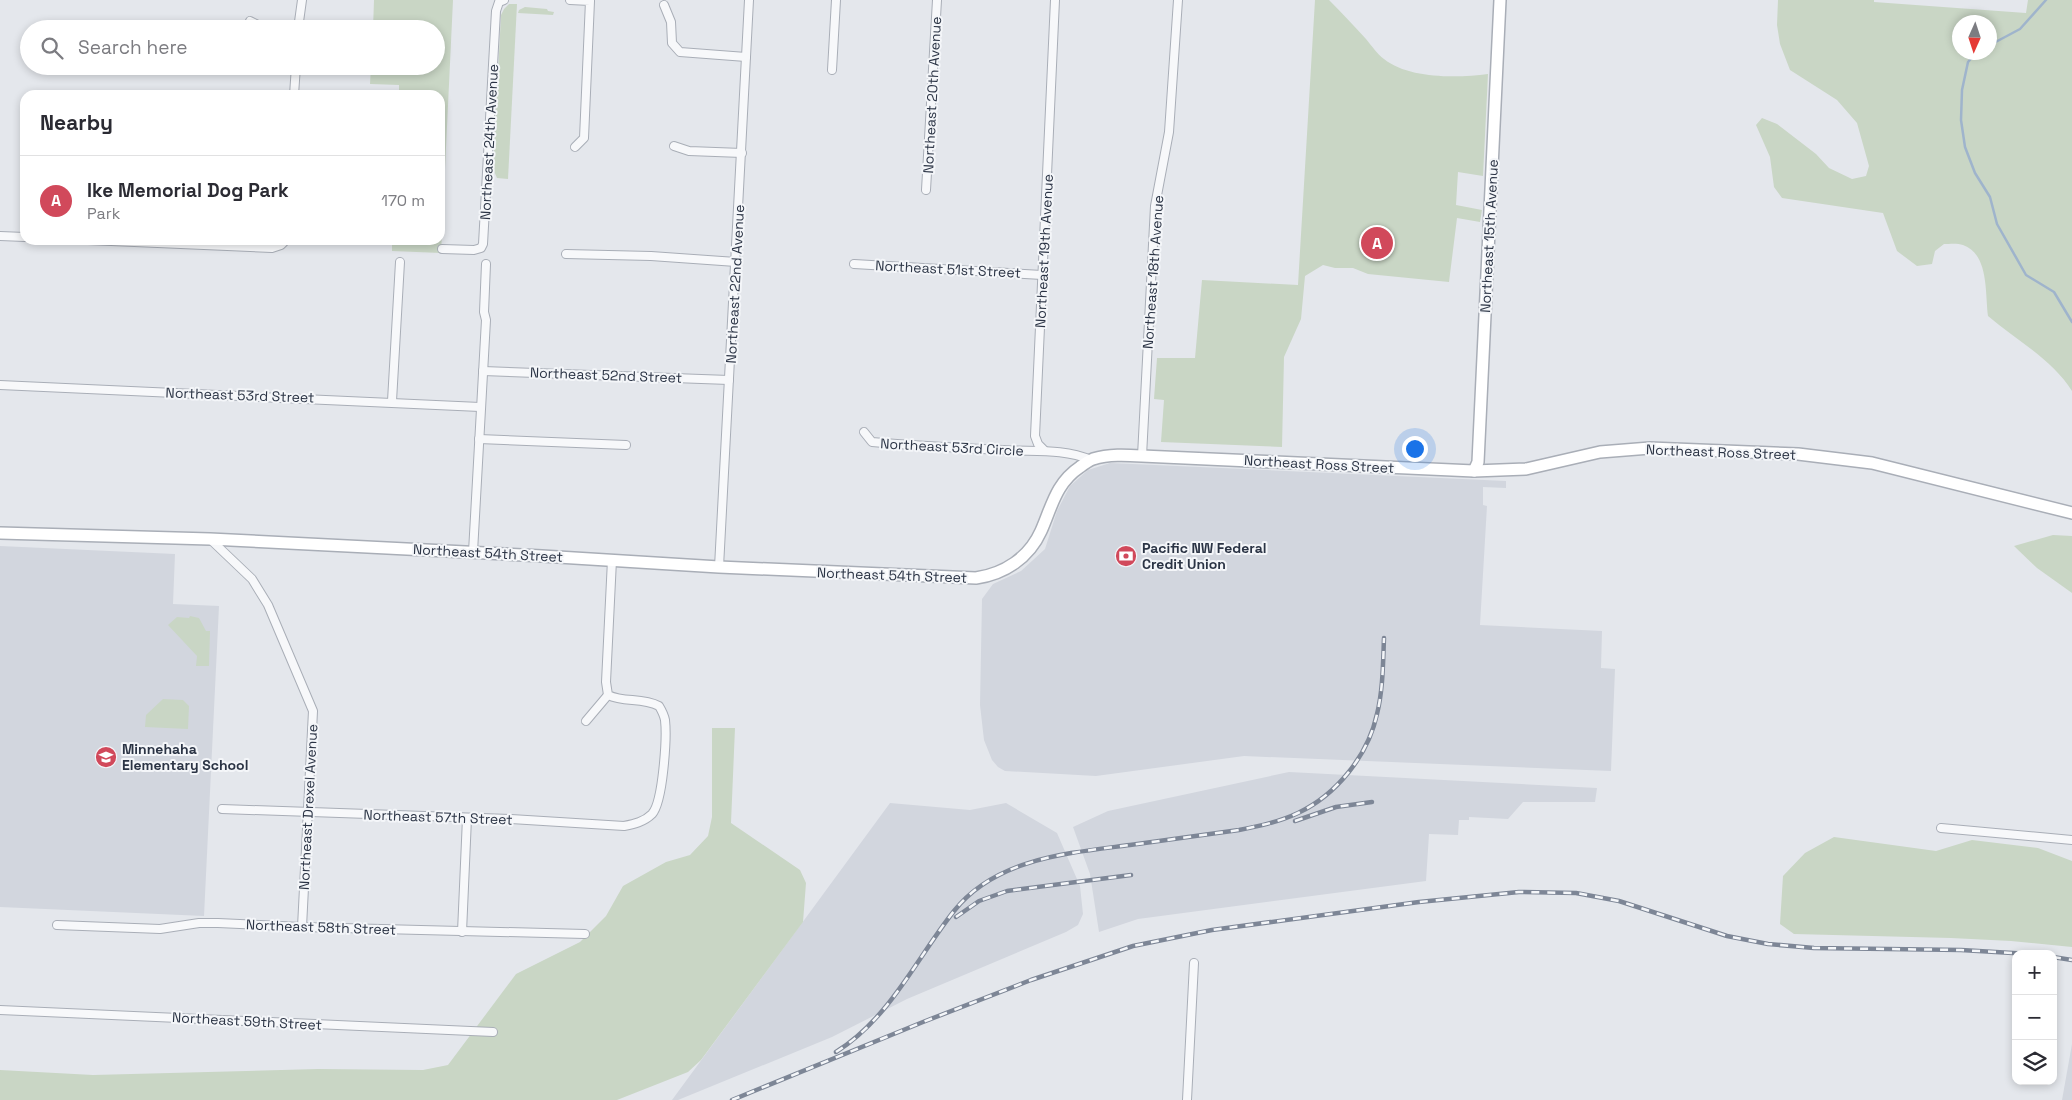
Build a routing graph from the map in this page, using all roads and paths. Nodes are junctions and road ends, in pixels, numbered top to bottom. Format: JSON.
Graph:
{"nodes":[{"id":1,"x":302,"y":0,"type":"edge"},
{"id":2,"x":504,"y":0,"type":"edge"},
{"id":3,"x":570,"y":0,"type":"edge"},
{"id":4,"x":749,"y":0,"type":"edge"},
{"id":5,"x":836,"y":0,"type":"edge"},
{"id":6,"x":937,"y":0,"type":"edge"},
{"id":7,"x":1055,"y":0,"type":"edge"},
{"id":8,"x":1178,"y":0,"type":"edge"},
{"id":9,"x":1500,"y":0,"type":"edge"},
{"id":10,"x":664,"y":6,"type":"dead end"},
{"id":11,"x":299,"y":20,"type":"edge"},
{"id":12,"x":746,"y":56,"type":"junction"},
{"id":13,"x":832,"y":70,"type":"dead end"},
{"id":14,"x":295,"y":75,"type":"edge"},
{"id":15,"x":294,"y":90,"type":"edge"},
{"id":16,"x":674,"y":146,"type":"dead end"},
{"id":17,"x":575,"y":148,"type":"dead end"},
{"id":18,"x":742,"y":153,"type":"junction"},
{"id":19,"x":926,"y":190,"type":"dead end"},
{"id":20,"x":0,"y":236,"type":"edge"},
{"id":21,"x":20,"y":237,"type":"edge"},
{"id":22,"x":203,"y":245,"type":"edge"},
{"id":23,"x":279,"y":245,"type":"edge"},
{"id":24,"x":442,"y":249,"type":"dead end"},
{"id":25,"x":566,"y":254,"type":"dead end"},
{"id":26,"x":400,"y":262,"type":"dead end"},
{"id":27,"x":736,"y":262,"type":"junction"},
{"id":28,"x":486,"y":264,"type":"dead end"},
{"id":29,"x":854,"y":264,"type":"dead end"},
{"id":30,"x":1042,"y":275,"type":"junction"},
{"id":31,"x":483,"y":371,"type":"junction"},
{"id":32,"x":729,"y":380,"type":"junction"},
{"id":33,"x":0,"y":385,"type":"edge"},
{"id":34,"x":392,"y":401,"type":"junction"},
{"id":35,"x":480,"y":406,"type":"junction"},
{"id":36,"x":864,"y":432,"type":"dead end"},
{"id":37,"x":479,"y":439,"type":"junction"},
{"id":38,"x":626,"y":445,"type":"dead end"},
{"id":39,"x":1044,"y":450,"type":"junction"},
{"id":40,"x":1142,"y":456,"type":"junction"},
{"id":41,"x":1091,"y":460,"type":"junction"},
{"id":42,"x":1474,"y":471,"type":"junction"},
{"id":43,"x":2072,"y":513,"type":"edge"},
{"id":44,"x":0,"y":532,"type":"edge"},
{"id":45,"x":210,"y":539,"type":"junction"},
{"id":46,"x":473,"y":552,"type":"junction"},
{"id":47,"x":612,"y":560,"type":"junction"},
{"id":48,"x":719,"y":567,"type":"junction"},
{"id":49,"x":976,"y":578,"type":"joint"},
{"id":50,"x":608,"y":695,"type":"junction"},
{"id":51,"x":586,"y":721,"type":"dead end"},
{"id":52,"x":222,"y":809,"type":"dead end"},
{"id":53,"x":306,"y":813,"type":"junction"},
{"id":54,"x":467,"y":818,"type":"junction"},
{"id":55,"x":1941,"y":828,"type":"dead end"},
{"id":56,"x":2072,"y":840,"type":"edge"},
{"id":57,"x":57,"y":925,"type":"dead end"},
{"id":58,"x":302,"y":927,"type":"junction"},
{"id":59,"x":462,"y":932,"type":"junction"},
{"id":60,"x":585,"y":934,"type":"dead end"},
{"id":61,"x":1194,"y":963,"type":"dead end"},
{"id":62,"x":0,"y":1010,"type":"edge"},
{"id":63,"x":493,"y":1032,"type":"dead end"},
{"id":64,"x":1187,"y":1100,"type":"edge"}],
"edges":[{"from":1,"to":11,"type":"street"},
{"from":2,"to":24,"type":"street","name":"Northeast 24th Avenue"},
{"from":3,"to":17,"type":"street"},
{"from":4,"to":12,"type":"street","name":"Northeast 22nd Avenue"},
{"from":5,"to":13,"type":"street"},
{"from":6,"to":19,"type":"street","name":"Northeast 20th Avenue"},
{"from":7,"to":30,"type":"street","name":"Northeast 19th Avenue"},
{"from":8,"to":40,"type":"street","name":"Northeast 18th Avenue"},
{"from":9,"to":42,"type":"street","name":"Northeast 15th Avenue"},
{"from":10,"to":12,"type":"street"},
{"from":12,"to":18,"type":"street","name":"Northeast 22nd Avenue"},
{"from":14,"to":15,"type":"street"},
{"from":16,"to":18,"type":"street"},
{"from":18,"to":27,"type":"street","name":"Northeast 22nd Avenue"},
{"from":20,"to":21,"type":"street"},
{"from":22,"to":23,"type":"street"},
{"from":25,"to":27,"type":"street"},
{"from":26,"to":34,"type":"street"},
{"from":27,"to":32,"type":"street","name":"Northeast 22nd Avenue"},
{"from":28,"to":31,"type":"street"},
{"from":29,"to":30,"type":"street","name":"Northeast 51st Street"},
{"from":30,"to":39,"type":"street","name":"Northeast 19th Avenue"},
{"from":31,"to":32,"type":"street","name":"Northeast 52nd Street"},
{"from":31,"to":35,"type":"street"},
{"from":32,"to":48,"type":"street","name":"Northeast 22nd Avenue"},
{"from":33,"to":34,"type":"street","name":"Northeast 53rd Street"},
{"from":34,"to":35,"type":"street","name":"Northeast 53rd Street"},
{"from":35,"to":37,"type":"street"},
{"from":36,"to":39,"type":"street","name":"Northeast 53rd Circle"},
{"from":37,"to":38,"type":"street"},
{"from":37,"to":46,"type":"street"},
{"from":39,"to":41,"type":"street"},
{"from":40,"to":41,"type":"street","name":"Northeast Ross Street"},
{"from":40,"to":42,"type":"street","name":"Northeast Ross Street"},
{"from":41,"to":49,"type":"street","name":"Northeast Ross Street"},
{"from":42,"to":43,"type":"street","name":"Northeast Ross Street"},
{"from":44,"to":45,"type":"street","name":"Northeast 54th Street"},
{"from":45,"to":46,"type":"street","name":"Northeast 54th Street"},
{"from":45,"to":53,"type":"street","name":"Northeast Drexel Avenue"},
{"from":46,"to":47,"type":"street","name":"Northeast 54th Street"},
{"from":47,"to":48,"type":"street","name":"Northeast 54th Street"},
{"from":47,"to":50,"type":"street"},
{"from":48,"to":49,"type":"street","name":"Northeast 54th Street"},
{"from":50,"to":51,"type":"street"},
{"from":50,"to":54,"type":"street","name":"Northeast 57th Street"},
{"from":52,"to":53,"type":"street","name":"Northeast 57th Street"},
{"from":53,"to":54,"type":"street","name":"Northeast 57th Street"},
{"from":53,"to":58,"type":"street","name":"Northeast Drexel Avenue"},
{"from":54,"to":59,"type":"street"},
{"from":55,"to":56,"type":"street"},
{"from":57,"to":58,"type":"street","name":"Northeast 58th Street"},
{"from":58,"to":59,"type":"street","name":"Northeast 58th Street"},
{"from":59,"to":60,"type":"street","name":"Northeast 58th Street"},
{"from":61,"to":64,"type":"street"},
{"from":62,"to":63,"type":"street","name":"Northeast 59th Street"}]}
